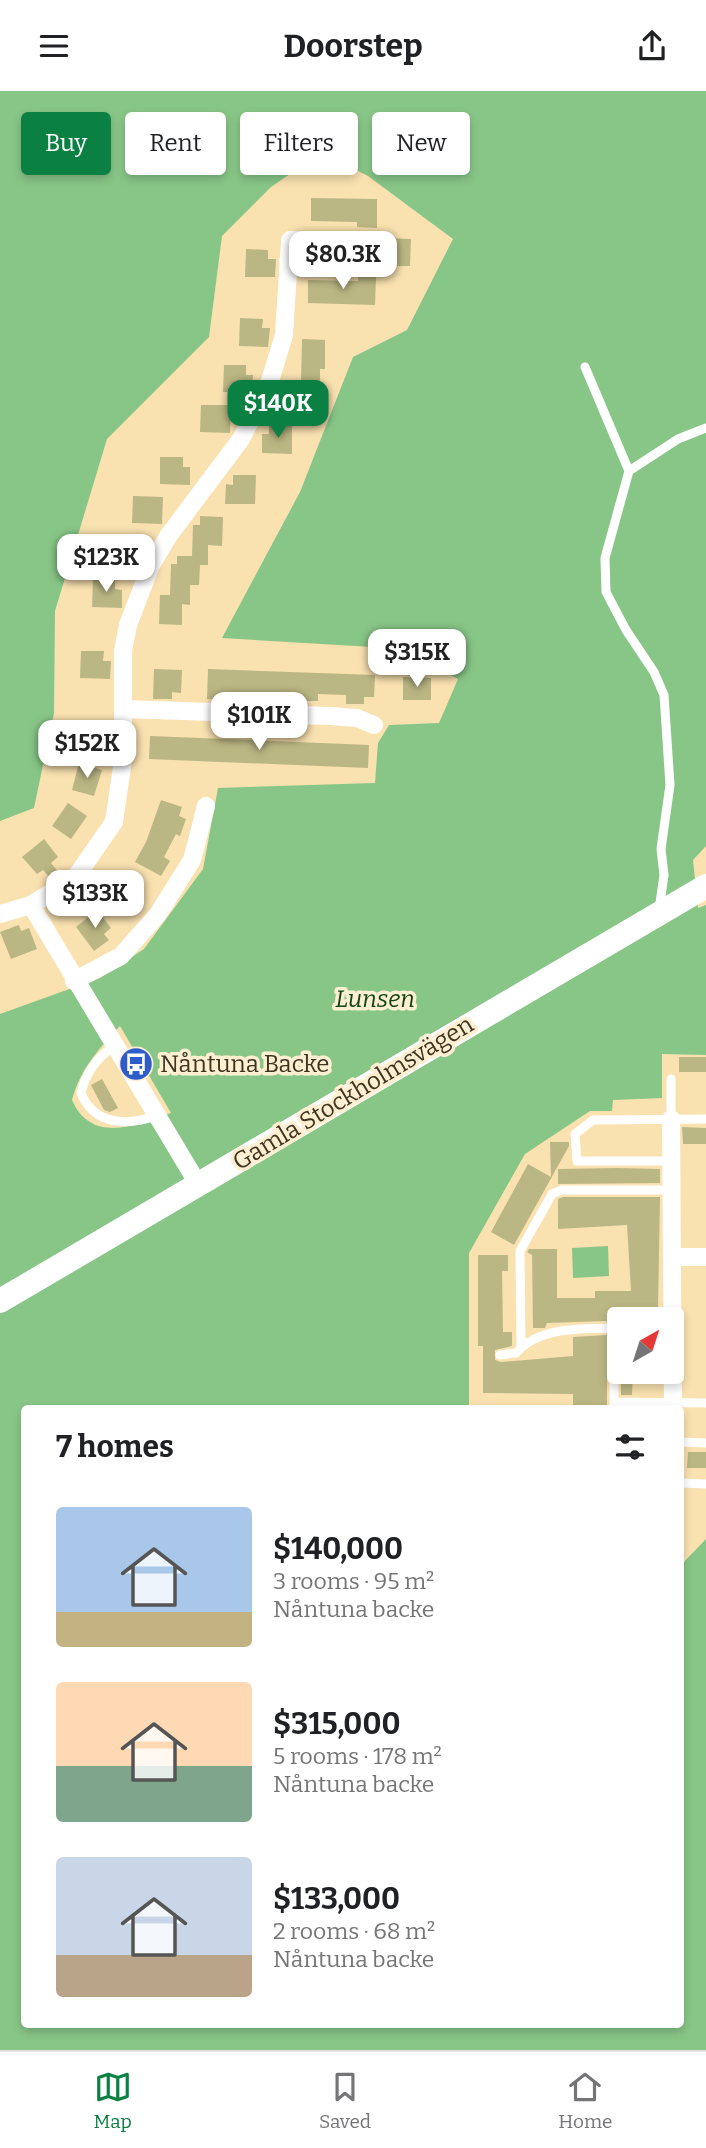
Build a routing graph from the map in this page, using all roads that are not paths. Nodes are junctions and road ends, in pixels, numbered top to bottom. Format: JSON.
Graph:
{"nodes":[{"id":1,"x":288,"y":261,"type":"dead end"},
{"id":2,"x":585,"y":367,"type":"dead end"},
{"id":3,"x":706,"y":428,"type":"edge"},
{"id":4,"x":629,"y":471,"type":"junction"},
{"id":5,"x":125,"y":709,"type":"junction"},
{"id":6,"x":374,"y":725,"type":"dead end"},
{"id":7,"x":206,"y":806,"type":"dead end"},
{"id":8,"x":706,"y":886,"type":"edge"},
{"id":9,"x":31,"y":905,"type":"junction"},
{"id":10,"x":659,"y":911,"type":"junction"},
{"id":11,"x":0,"y":914,"type":"edge"},
{"id":12,"x":74,"y":981,"type":"junction"},
{"id":13,"x":115,"y":1045,"type":"junction"},
{"id":14,"x":671,"y":1079,"type":"dead end"},
{"id":15,"x":156,"y":1116,"type":"junction"},
{"id":16,"x":671,"y":1119,"type":"junction"},
{"id":17,"x":706,"y":1119,"type":"edge"},
{"id":18,"x":671,"y":1161,"type":"junction"},
{"id":19,"x":198,"y":1184,"type":"junction"},
{"id":20,"x":672,"y":1190,"type":"junction"},
{"id":21,"x":672,"y":1257,"type":"junction"},
{"id":22,"x":706,"y":1257,"type":"edge"},
{"id":23,"x":0,"y":1301,"type":"edge"},
{"id":24,"x":672,"y":1307,"type":"edge"},
{"id":25,"x":607,"y":1328,"type":"edge"},
{"id":26,"x":521,"y":1347,"type":"junction"},
{"id":27,"x":500,"y":1355,"type":"dead end"},
{"id":28,"x":615,"y":1384,"type":"edge"},
{"id":29,"x":673,"y":1384,"type":"edge"},
{"id":30,"x":706,"y":1403,"type":"edge"},
{"id":31,"x":614,"y":1405,"type":"edge"},
{"id":32,"x":673,"y":1405,"type":"edge"},
{"id":33,"x":684,"y":1405,"type":"edge"},
{"id":34,"x":684,"y":1442,"type":"edge"},
{"id":35,"x":706,"y":1443,"type":"edge"},
{"id":36,"x":684,"y":1483,"type":"edge"},
{"id":37,"x":706,"y":1484,"type":"edge"}],
"edges":[{"from":1,"to":5,"type":"street"},
{"from":2,"to":4,"type":"lane"},
{"from":3,"to":4,"type":"lane"},
{"from":4,"to":10,"type":"lane"},
{"from":5,"to":6,"type":"street"},
{"from":5,"to":9,"type":"street"},
{"from":7,"to":12,"type":"street"},
{"from":8,"to":10,"type":"main road","name":"Gamla Stockholmsvägen"},
{"from":9,"to":11,"type":"street"},
{"from":9,"to":12,"type":"street"},
{"from":10,"to":19,"type":"main road","name":"Gamla Stockholmsvägen"},
{"from":12,"to":13,"type":"street"},
{"from":13,"to":15,"type":"street"},
{"from":13,"to":15,"type":"lane"},
{"from":14,"to":16,"type":"lane"},
{"from":15,"to":19,"type":"street"},
{"from":16,"to":17,"type":"lane"},
{"from":16,"to":18,"type":"street"},
{"from":16,"to":18,"type":"lane"},
{"from":18,"to":20,"type":"street"},
{"from":19,"to":23,"type":"main road","name":"Gamla Stockholmsvägen"},
{"from":20,"to":21,"type":"street"},
{"from":20,"to":26,"type":"lane"},
{"from":21,"to":22,"type":"street"},
{"from":21,"to":24,"type":"street"},
{"from":25,"to":26,"type":"lane"},
{"from":26,"to":27,"type":"lane"},
{"from":28,"to":31,"type":"lane"},
{"from":29,"to":32,"type":"street"},
{"from":30,"to":33,"type":"lane"},
{"from":34,"to":35,"type":"lane"},
{"from":36,"to":37,"type":"lane"}]}
